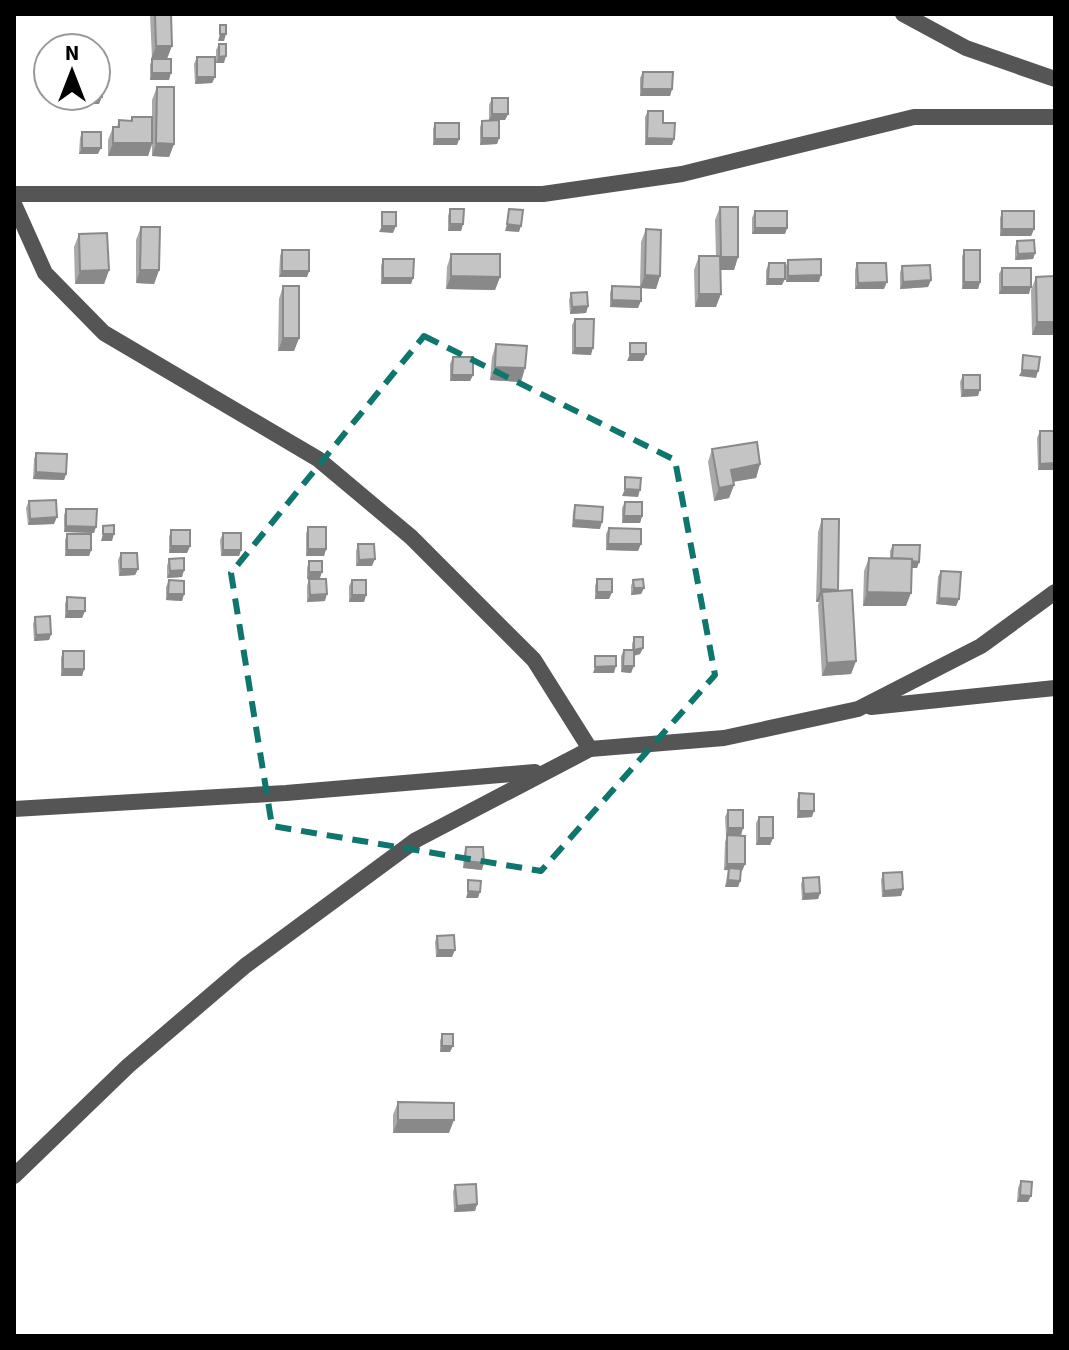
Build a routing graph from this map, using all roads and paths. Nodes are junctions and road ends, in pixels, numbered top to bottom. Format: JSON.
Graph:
{"nodes":[{"id":1,"x":903,"y":14,"type":"edge"},
{"id":2,"x":1055,"y":79,"type":"edge"},
{"id":3,"x":1055,"y":117,"type":"edge"},
{"id":4,"x":14,"y":194,"type":"edge"},
{"id":5,"x":14,"y":204,"type":"edge"},
{"id":6,"x":1055,"y":592,"type":"edge"},
{"id":7,"x":1055,"y":688,"type":"edge"},
{"id":8,"x":858,"y":709,"type":"junction"},
{"id":9,"x":590,"y":749,"type":"junction"},
{"id":10,"x":546,"y":772,"type":"junction"},
{"id":11,"x":14,"y":809,"type":"edge"},
{"id":12,"x":14,"y":1176,"type":"edge"}],
"edges":[{"from":1,"to":2,"type":"street"},
{"from":3,"to":4,"type":"street"},
{"from":5,"to":9,"type":"street"},
{"from":6,"to":8,"type":"street"},
{"from":7,"to":8,"type":"street"},
{"from":8,"to":9,"type":"street"},
{"from":9,"to":10,"type":"street"},
{"from":10,"to":11,"type":"street"},
{"from":10,"to":12,"type":"street"}]}
